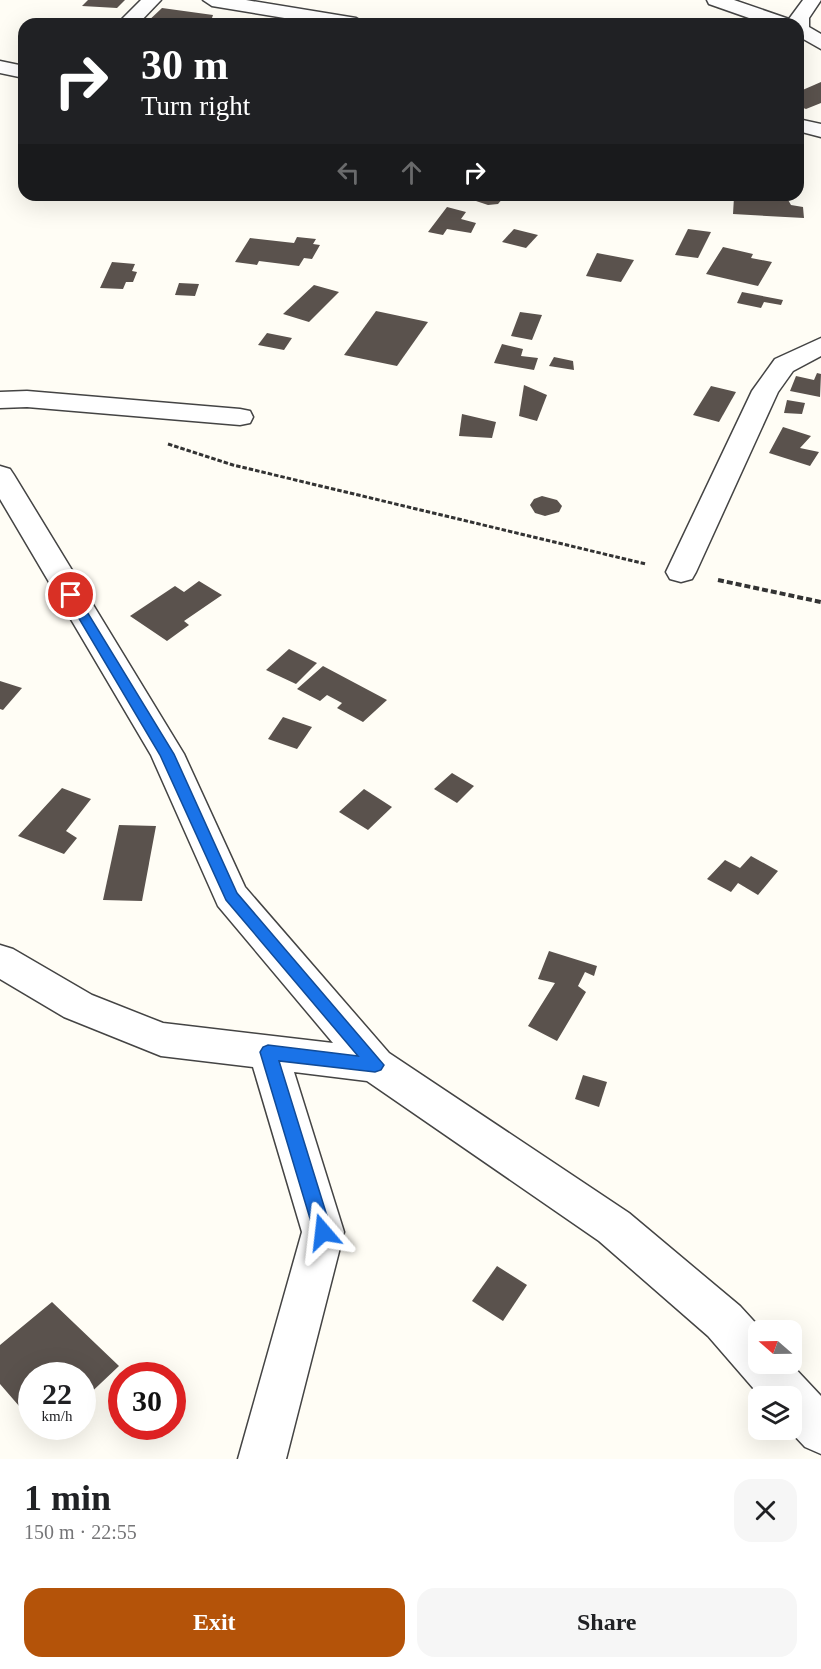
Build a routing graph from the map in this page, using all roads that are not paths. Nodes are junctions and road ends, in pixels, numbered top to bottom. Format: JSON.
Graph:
{"nodes":[{"id":1,"x":152,"y":0,"type":"edge"},
{"id":2,"x":212,"y":0,"type":"edge"},
{"id":3,"x":716,"y":0,"type":"edge"},
{"id":4,"x":813,"y":0,"type":"edge"},
{"id":5,"x":133,"y":18,"type":"edge"},
{"id":6,"x":320,"y":18,"type":"edge"},
{"id":7,"x":768,"y":18,"type":"edge"},
{"id":8,"x":799,"y":18,"type":"edge"},
{"id":9,"x":804,"y":33,"type":"edge"},
{"id":10,"x":821,"y":44,"type":"edge"},
{"id":11,"x":0,"y":68,"type":"edge"},
{"id":12,"x":18,"y":71,"type":"edge"},
{"id":13,"x":804,"y":131,"type":"edge"},
{"id":14,"x":817,"y":143,"type":"edge"},
{"id":15,"x":821,"y":346,"type":"edge"},
{"id":16,"x":0,"y":400,"type":"edge"},
{"id":17,"x":240,"y":417,"type":"dead end"},
{"id":18,"x":0,"y":475,"type":"edge"},
{"id":19,"x":681,"y":572,"type":"road end"},
{"id":20,"x":0,"y":960,"type":"edge"},
{"id":21,"x":268,"y":1052,"type":"junction"},
{"id":22,"x":375,"y":1065,"type":"junction"},
{"id":23,"x":748,"y":1348,"type":"edge"},
{"id":24,"x":771,"y":1374,"type":"edge"},
{"id":25,"x":781,"y":1386,"type":"edge"},
{"id":26,"x":802,"y":1409,"type":"edge"},
{"id":27,"x":821,"y":1431,"type":"edge"},
{"id":28,"x":262,"y":1459,"type":"edge"}],
"edges":[{"from":1,"to":5,"type":"street"},
{"from":2,"to":6,"type":"street"},
{"from":3,"to":7,"type":"street"},
{"from":4,"to":8,"type":"street"},
{"from":9,"to":10,"type":"street"},
{"from":11,"to":12,"type":"street"},
{"from":13,"to":14,"type":"street"},
{"from":15,"to":19,"type":"street"},
{"from":16,"to":17,"type":"street"},
{"from":18,"to":22,"type":"street"},
{"from":20,"to":21,"type":"street"},
{"from":21,"to":22,"type":"street"},
{"from":21,"to":28,"type":"street"},
{"from":22,"to":23,"type":"street"},
{"from":24,"to":25,"type":"street"},
{"from":26,"to":27,"type":"street"}]}
